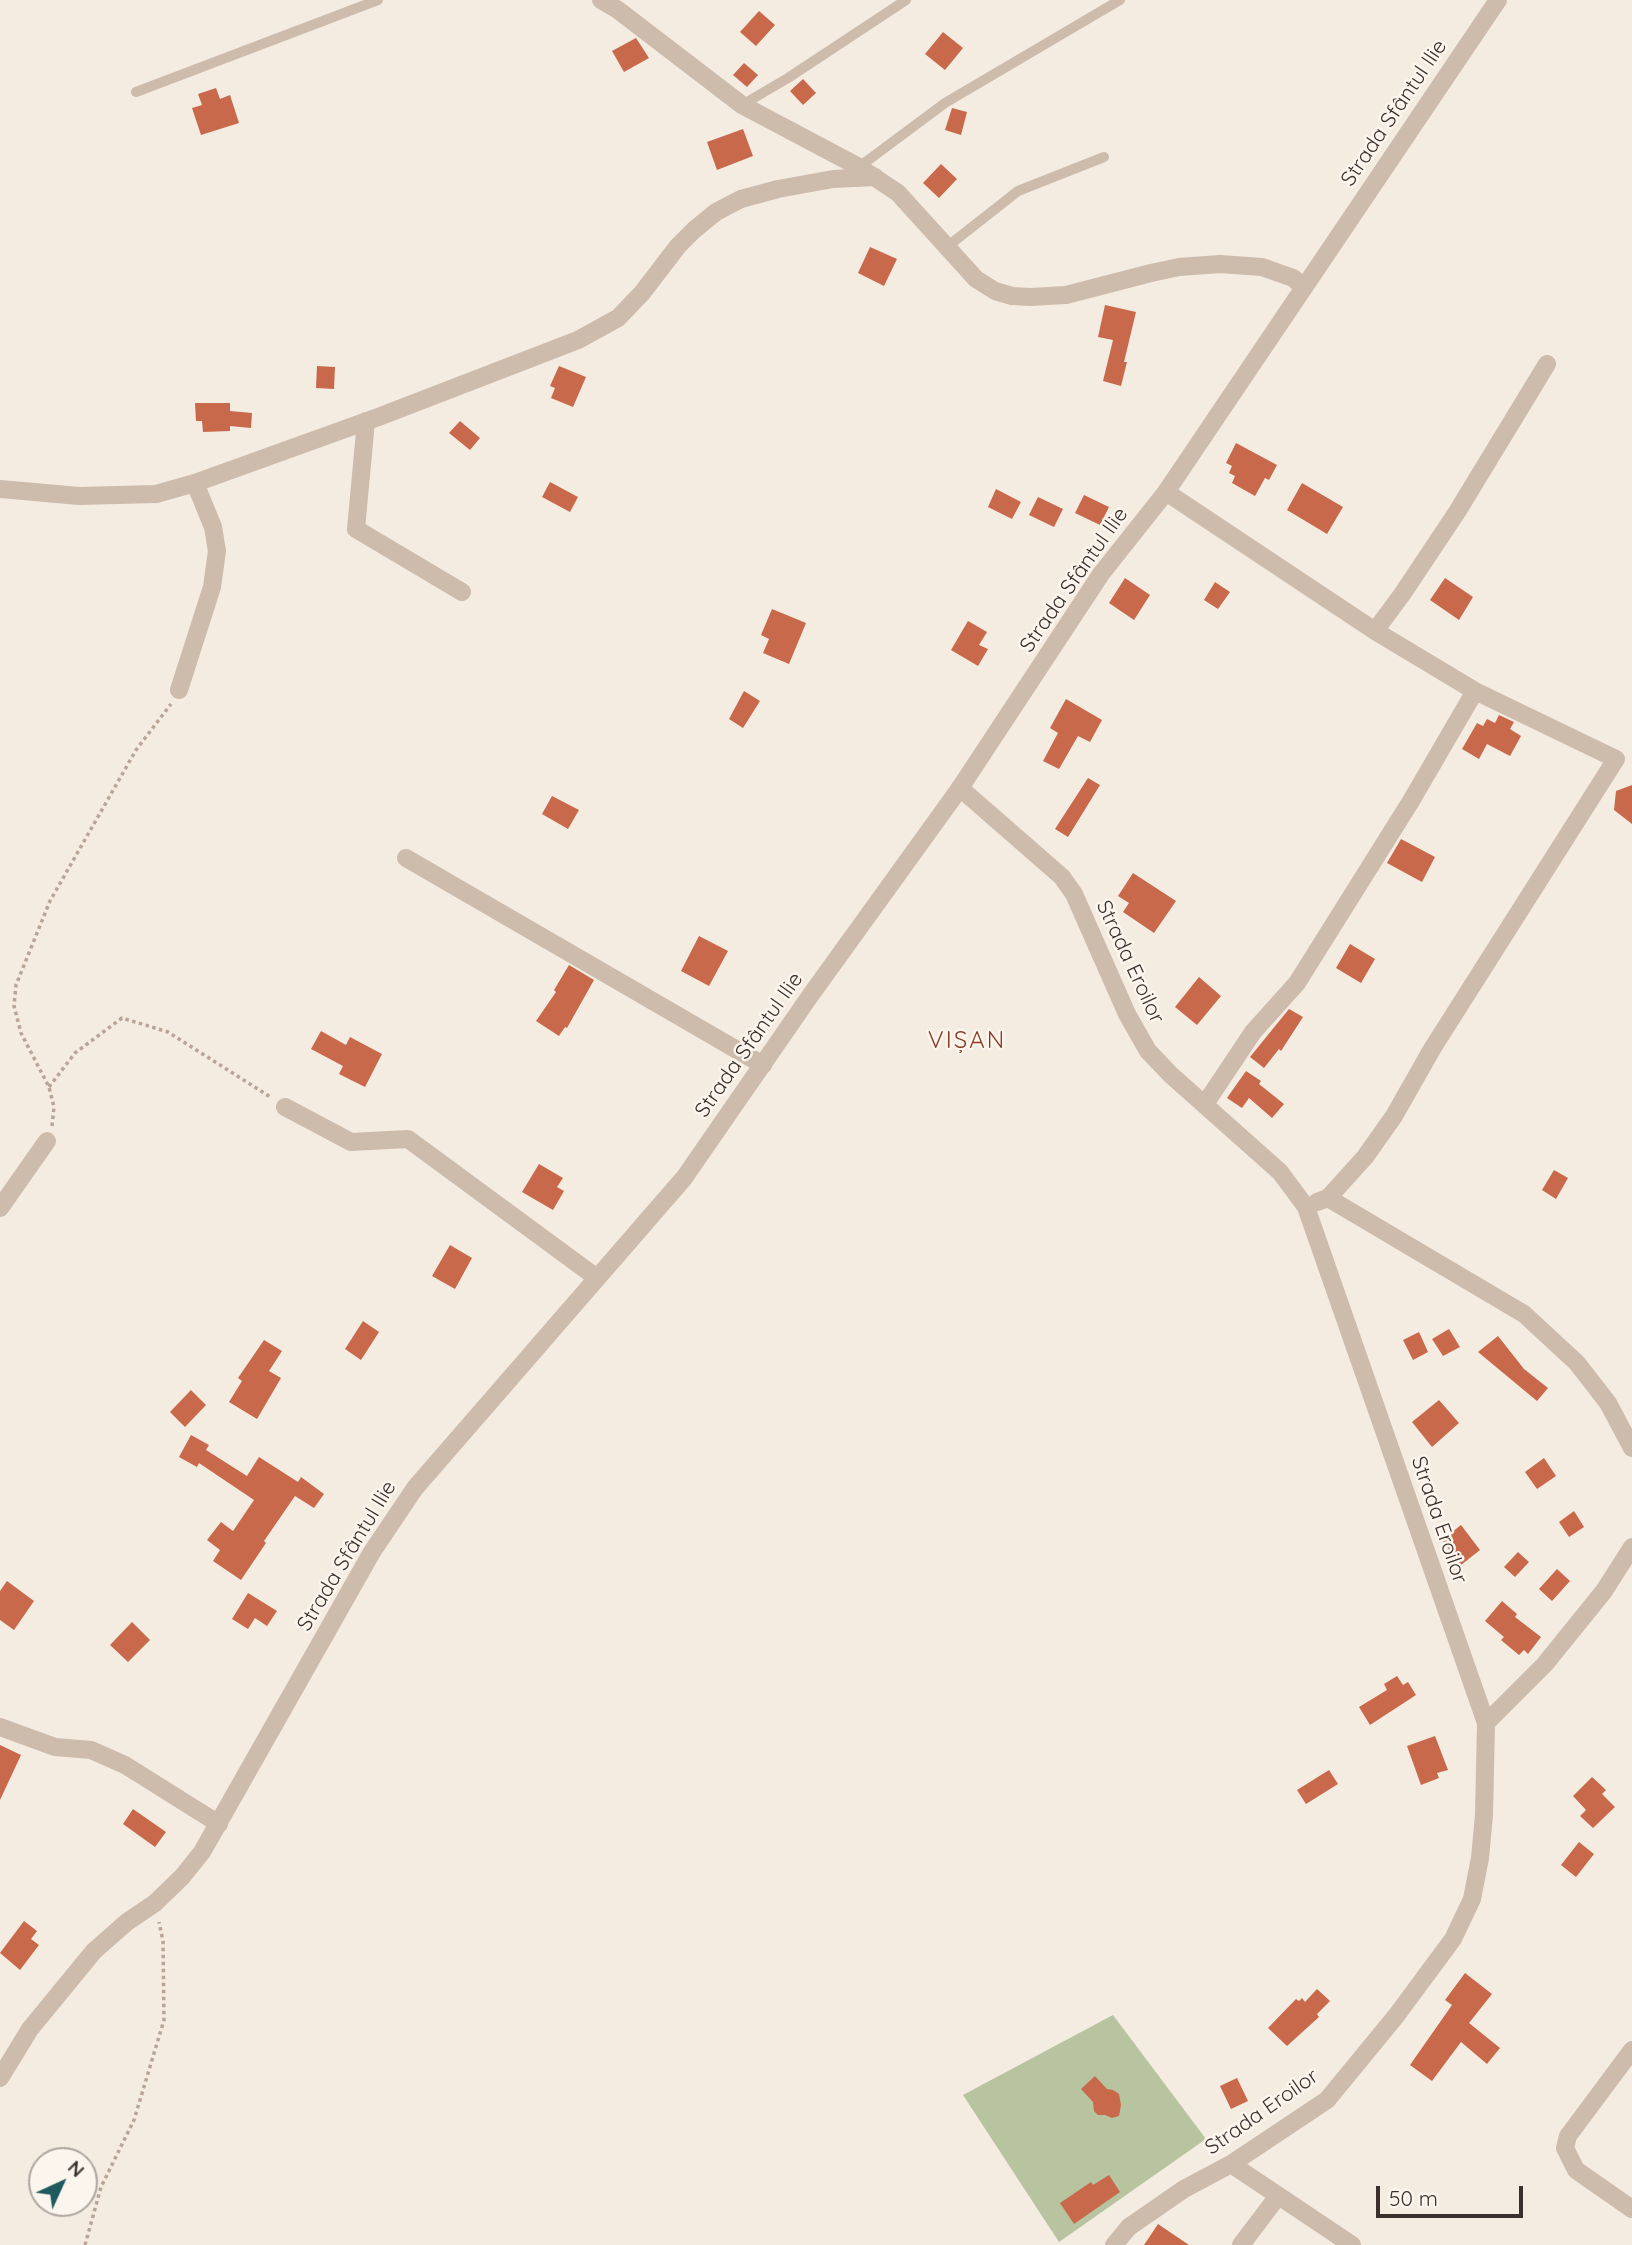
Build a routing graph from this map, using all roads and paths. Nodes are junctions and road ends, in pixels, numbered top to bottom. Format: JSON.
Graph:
{"nodes":[{"id":1,"x":378,"y":0,"type":"edge"},
{"id":2,"x":601,"y":0,"type":"edge"},
{"id":3,"x":906,"y":0,"type":"edge"},
{"id":4,"x":1120,"y":0,"type":"edge"},
{"id":5,"x":1497,"y":0,"type":"edge"},
{"id":6,"x":136,"y":92,"type":"dead end"},
{"id":7,"x":742,"y":105,"type":"junction"},
{"id":8,"x":1104,"y":157,"type":"dead end"},
{"id":9,"x":859,"y":167,"type":"junction"},
{"id":10,"x":875,"y":177,"type":"junction"},
{"id":11,"x":948,"y":246,"type":"junction"},
{"id":12,"x":1304,"y":287,"type":"junction"},
{"id":13,"x":1547,"y":364,"type":"dead end"},
{"id":14,"x":366,"y":421,"type":"junction"},
{"id":15,"x":195,"y":483,"type":"junction"},
{"id":16,"x":0,"y":489,"type":"edge"},
{"id":17,"x":1166,"y":492,"type":"junction"},
{"id":18,"x":462,"y":592,"type":"dead end"},
{"id":19,"x":1375,"y":631,"type":"junction"},
{"id":20,"x":179,"y":690,"type":"joint"},
{"id":21,"x":1475,"y":691,"type":"junction"},
{"id":22,"x":960,"y":788,"type":"junction"},
{"id":23,"x":406,"y":858,"type":"dead end"},
{"id":24,"x":763,"y":1065,"type":"junction"},
{"id":25,"x":49,"y":1087,"type":"junction"},
{"id":26,"x":1205,"y":1104,"type":"junction"},
{"id":27,"x":285,"y":1107,"type":"joint"},
{"id":28,"x":47,"y":1141,"type":"joint"},
{"id":29,"x":1328,"y":1198,"type":"junction"},
{"id":30,"x":1306,"y":1207,"type":"junction"},
{"id":31,"x":0,"y":1209,"type":"edge"},
{"id":32,"x":597,"y":1278,"type":"junction"},
{"id":33,"x":1632,"y":1448,"type":"edge"},
{"id":34,"x":1632,"y":1547,"type":"edge"},
{"id":35,"x":1486,"y":1723,"type":"junction"},
{"id":36,"x":0,"y":1727,"type":"edge"},
{"id":37,"x":219,"y":1824,"type":"junction"},
{"id":38,"x":155,"y":1903,"type":"junction"},
{"id":39,"x":1632,"y":2050,"type":"edge"},
{"id":40,"x":0,"y":2078,"type":"edge"},
{"id":41,"x":1231,"y":2164,"type":"junction"},
{"id":42,"x":1278,"y":2196,"type":"junction"},
{"id":43,"x":1632,"y":2210,"type":"edge"},
{"id":44,"x":85,"y":2245,"type":"edge"},
{"id":45,"x":1114,"y":2245,"type":"edge"},
{"id":46,"x":1241,"y":2245,"type":"edge"},
{"id":47,"x":1352,"y":2245,"type":"edge"}],
"edges":[{"from":1,"to":6,"type":"lane"},
{"from":2,"to":7,"type":"street"},
{"from":3,"to":7,"type":"lane"},
{"from":4,"to":9,"type":"lane"},
{"from":5,"to":12,"type":"street","name":"Strada Sfântul Ilie"},
{"from":7,"to":9,"type":"street"},
{"from":8,"to":11,"type":"lane"},
{"from":9,"to":10,"type":"street"},
{"from":10,"to":11,"type":"street"},
{"from":10,"to":14,"type":"street"},
{"from":11,"to":12,"type":"street"},
{"from":12,"to":17,"type":"street","name":"Strada Sfântul Ilie"},
{"from":13,"to":19,"type":"street"},
{"from":14,"to":15,"type":"street"},
{"from":14,"to":18,"type":"street"},
{"from":15,"to":16,"type":"street"},
{"from":15,"to":20,"type":"street"},
{"from":17,"to":19,"type":"street"},
{"from":17,"to":22,"type":"street","name":"Strada Sfântul Ilie"},
{"from":19,"to":21,"type":"street"},
{"from":20,"to":25,"type":"path"},
{"from":21,"to":26,"type":"street"},
{"from":21,"to":29,"type":"street"},
{"from":22,"to":24,"type":"street","name":"Strada Sfântul Ilie"},
{"from":22,"to":26,"type":"street","name":"Strada Eroilor"},
{"from":23,"to":24,"type":"street"},
{"from":24,"to":32,"type":"street","name":"Strada Sfântul Ilie"},
{"from":25,"to":27,"type":"path"},
{"from":25,"to":28,"type":"path"},
{"from":26,"to":30,"type":"street","name":"Strada Eroilor"},
{"from":27,"to":32,"type":"street"},
{"from":28,"to":31,"type":"street"},
{"from":29,"to":30,"type":"street"},
{"from":29,"to":33,"type":"street"},
{"from":30,"to":35,"type":"street","name":"Strada Eroilor"},
{"from":32,"to":37,"type":"street","name":"Strada Sfântul Ilie"},
{"from":34,"to":35,"type":"street"},
{"from":35,"to":41,"type":"street","name":"Strada Eroilor"},
{"from":36,"to":37,"type":"street"},
{"from":37,"to":38,"type":"street","name":"Strada Sfântul Ilie"},
{"from":38,"to":40,"type":"street","name":"Strada Sfântul Ilie"},
{"from":38,"to":44,"type":"path"},
{"from":39,"to":43,"type":"street"},
{"from":41,"to":42,"type":"street"},
{"from":41,"to":45,"type":"street","name":"Strada Eroilor"},
{"from":42,"to":46,"type":"street"},
{"from":42,"to":47,"type":"street"}]}
